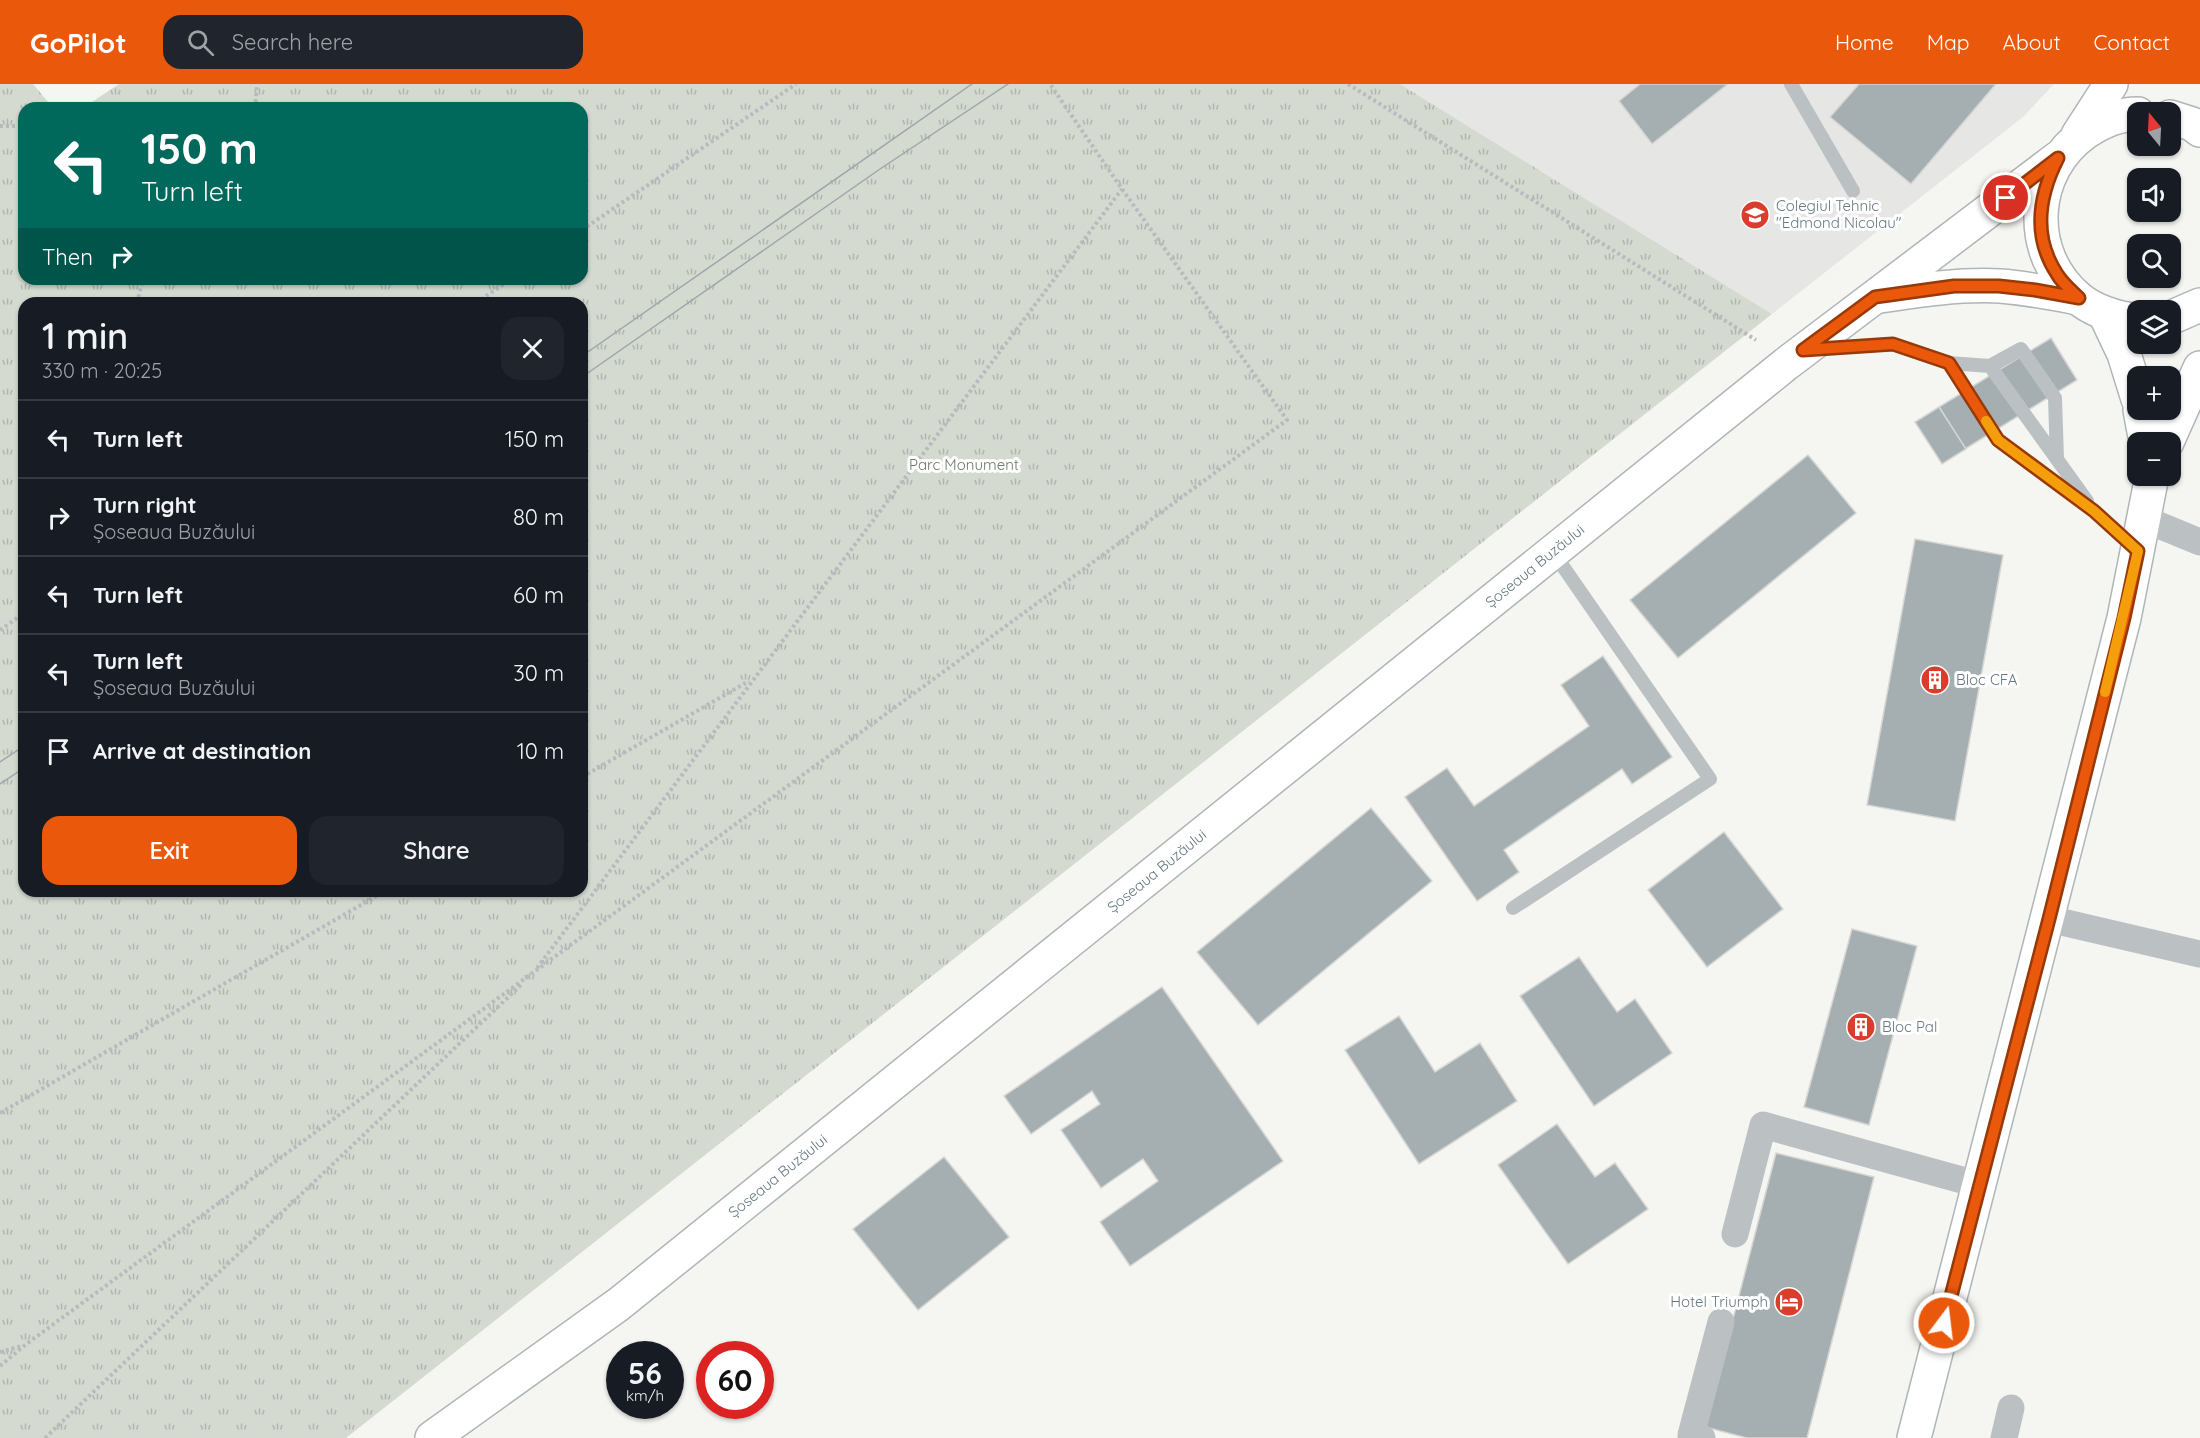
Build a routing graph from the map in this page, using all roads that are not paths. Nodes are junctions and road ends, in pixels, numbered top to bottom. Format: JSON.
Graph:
{"nodes":[{"id":1,"x":1791,"y":84,"type":"edge"},
{"id":2,"x":2111,"y":84,"type":"edge"},
{"id":3,"x":2127,"y":114,"type":"edge"},
{"id":4,"x":2181,"y":120,"type":"edge"},
{"id":5,"x":2200,"y":130,"type":"edge"},
{"id":6,"x":2067,"y":148,"type":"junction"},
{"id":7,"x":1853,"y":191,"type":"dead end"},
{"id":8,"x":1875,"y":297,"type":"junction"},
{"id":9,"x":2200,"y":305,"type":"edge"},
{"id":10,"x":2092,"y":306,"type":"junction"},
{"id":11,"x":2181,"y":313,"type":"edge"},
{"id":12,"x":2127,"y":317,"type":"edge"},
{"id":13,"x":1803,"y":350,"type":"junction"},
{"id":14,"x":1949,"y":363,"type":"junction"},
{"id":15,"x":1990,"y":366,"type":"junction"},
{"id":16,"x":2128,"y":366,"type":"edge"},
{"id":17,"x":2200,"y":368,"type":"edge"},
{"id":18,"x":2172,"y":432,"type":"edge"},
{"id":19,"x":2057,"y":459,"type":"junction"},
{"id":20,"x":2150,"y":486,"type":"edge"},
{"id":21,"x":2094,"y":511,"type":"junction"},
{"id":22,"x":2144,"y":519,"type":"junction"},
{"id":23,"x":2200,"y":542,"type":"edge"},
{"id":24,"x":2138,"y":551,"type":"junction"},
{"id":25,"x":1552,"y":552,"type":"junction"},
{"id":26,"x":1513,"y":908,"type":"dead end"},
{"id":27,"x":2049,"y":919,"type":"junction"},
{"id":28,"x":2200,"y":954,"type":"edge"},
{"id":29,"x":1980,"y":1185,"type":"junction"},
{"id":30,"x":1735,"y":1234,"type":"dead end"},
{"id":31,"x":1721,"y":1322,"type":"dead end"},
{"id":32,"x":2011,"y":1408,"type":"dead end"},
{"id":33,"x":432,"y":1438,"type":"edge"},
{"id":34,"x":1702,"y":1438,"type":"edge"},
{"id":35,"x":1914,"y":1438,"type":"edge"},
{"id":36,"x":2004,"y":1438,"type":"edge"}],
"edges":[{"from":1,"to":7,"type":"lane"},
{"from":2,"to":6,"type":"main road"},
{"from":3,"to":6,"type":"main road","name":"Șoseaua Buzăului"},
{"from":4,"to":5,"type":"main road"},
{"from":6,"to":8,"type":"main road","name":"Șoseaua Buzăului"},
{"from":6,"to":10,"type":"main road"},
{"from":8,"to":10,"type":"main road","name":"Șoseaua Buzăului"},
{"from":8,"to":13,"type":"main road","name":"Șoseaua Buzăului"},
{"from":9,"to":11,"type":"main road"},
{"from":10,"to":12,"type":"main road","name":"Șoseaua Buzăului"},
{"from":10,"to":16,"type":"main road"},
{"from":13,"to":14,"type":"lane"},
{"from":13,"to":25,"type":"main road","name":"Șoseaua Buzăului"},
{"from":14,"to":15,"type":"lane"},
{"from":14,"to":21,"type":"lane"},
{"from":15,"to":19,"type":"lane"},
{"from":15,"to":19,"type":"lane"},
{"from":17,"to":18,"type":"main road"},
{"from":19,"to":21,"type":"lane"},
{"from":20,"to":22,"type":"main road"},
{"from":21,"to":24,"type":"lane"},
{"from":22,"to":23,"type":"street"},
{"from":22,"to":24,"type":"main road"},
{"from":24,"to":27,"type":"main road"},
{"from":25,"to":26,"type":"lane"},
{"from":25,"to":33,"type":"main road","name":"Șoseaua Buzăului"},
{"from":27,"to":28,"type":"street"},
{"from":27,"to":29,"type":"main road"},
{"from":29,"to":30,"type":"street"},
{"from":29,"to":35,"type":"main road"},
{"from":31,"to":34,"type":"street"},
{"from":32,"to":36,"type":"street"}]}
